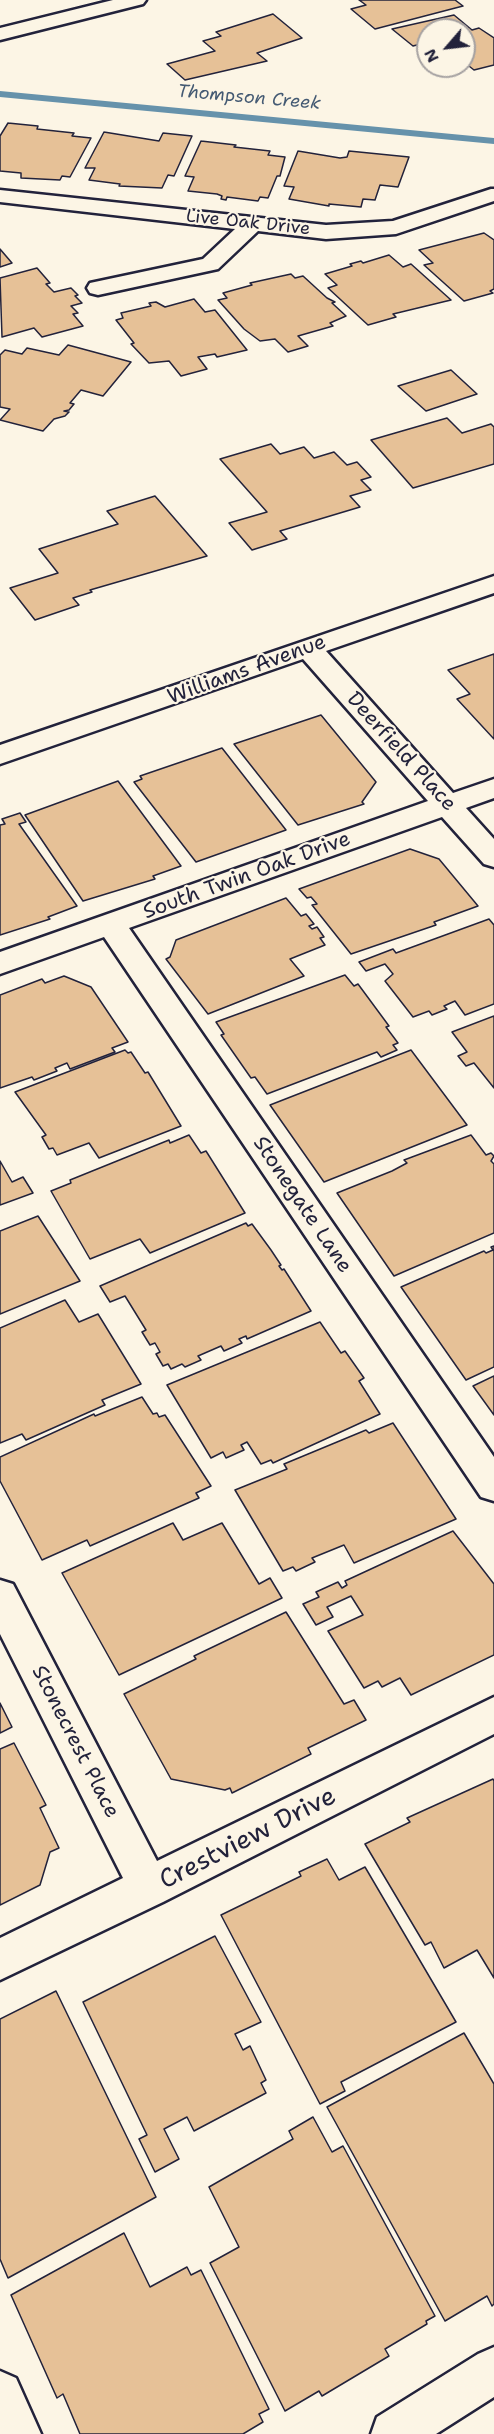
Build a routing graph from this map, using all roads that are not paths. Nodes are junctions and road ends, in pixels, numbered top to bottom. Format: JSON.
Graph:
{"nodes":[{"id":1,"x":136,"y":0,"type":"edge"},
{"id":2,"x":0,"y":34,"type":"edge"},
{"id":3,"x":491,"y":195,"type":"dead end"},
{"id":4,"x":0,"y":196,"type":"edge"},
{"id":5,"x":253,"y":224,"type":"junction"},
{"id":6,"x":98,"y":288,"type":"dead end"},
{"id":7,"x":494,"y":584,"type":"edge"},
{"id":8,"x":308,"y":648,"type":"junction"},
{"id":9,"x":0,"y":755,"type":"edge"},
{"id":10,"x":494,"y":788,"type":"edge"},
{"id":11,"x":449,"y":805,"type":"junction"},
{"id":12,"x":494,"y":857,"type":"edge"},
{"id":13,"x":111,"y":925,"type":"junction"},
{"id":14,"x":0,"y":963,"type":"edge"},
{"id":15,"x":494,"y":1486,"type":"edge"},
{"id":16,"x":0,"y":1596,"type":"edge"},
{"id":17,"x":494,"y":1715,"type":"edge"},
{"id":18,"x":149,"y":1888,"type":"junction"},
{"id":19,"x":0,"y":1960,"type":"edge"},
{"id":20,"x":494,"y":2370,"type":"edge"},
{"id":21,"x":0,"y":2394,"type":"edge"},
{"id":22,"x":18,"y":2434,"type":"edge"},
{"id":23,"x":394,"y":2434,"type":"edge"}],
"edges":[{"from":1,"to":2,"type":"street"},
{"from":3,"to":5,"type":"street","name":"Live Oak Drive"},
{"from":4,"to":5,"type":"street","name":"Live Oak Drive"},
{"from":5,"to":6,"type":"street"},
{"from":7,"to":8,"type":"street","name":"Williams Avenue"},
{"from":8,"to":9,"type":"street","name":"Williams Avenue"},
{"from":8,"to":11,"type":"street","name":"Deerfield Place"},
{"from":10,"to":11,"type":"street","name":"South Twin Oak Drive"},
{"from":11,"to":12,"type":"street","name":"Deerfield Place"},
{"from":11,"to":13,"type":"street","name":"South Twin Oak Drive"},
{"from":13,"to":14,"type":"street","name":"South Twin Oak Drive"},
{"from":13,"to":15,"type":"street","name":"Stonegate Lane"},
{"from":16,"to":18,"type":"street","name":"Stonecrest Place"},
{"from":17,"to":18,"type":"street","name":"Crestview Drive"},
{"from":18,"to":19,"type":"street","name":"Crestview Drive"},
{"from":20,"to":23,"type":"street"},
{"from":21,"to":22,"type":"street"}]}
